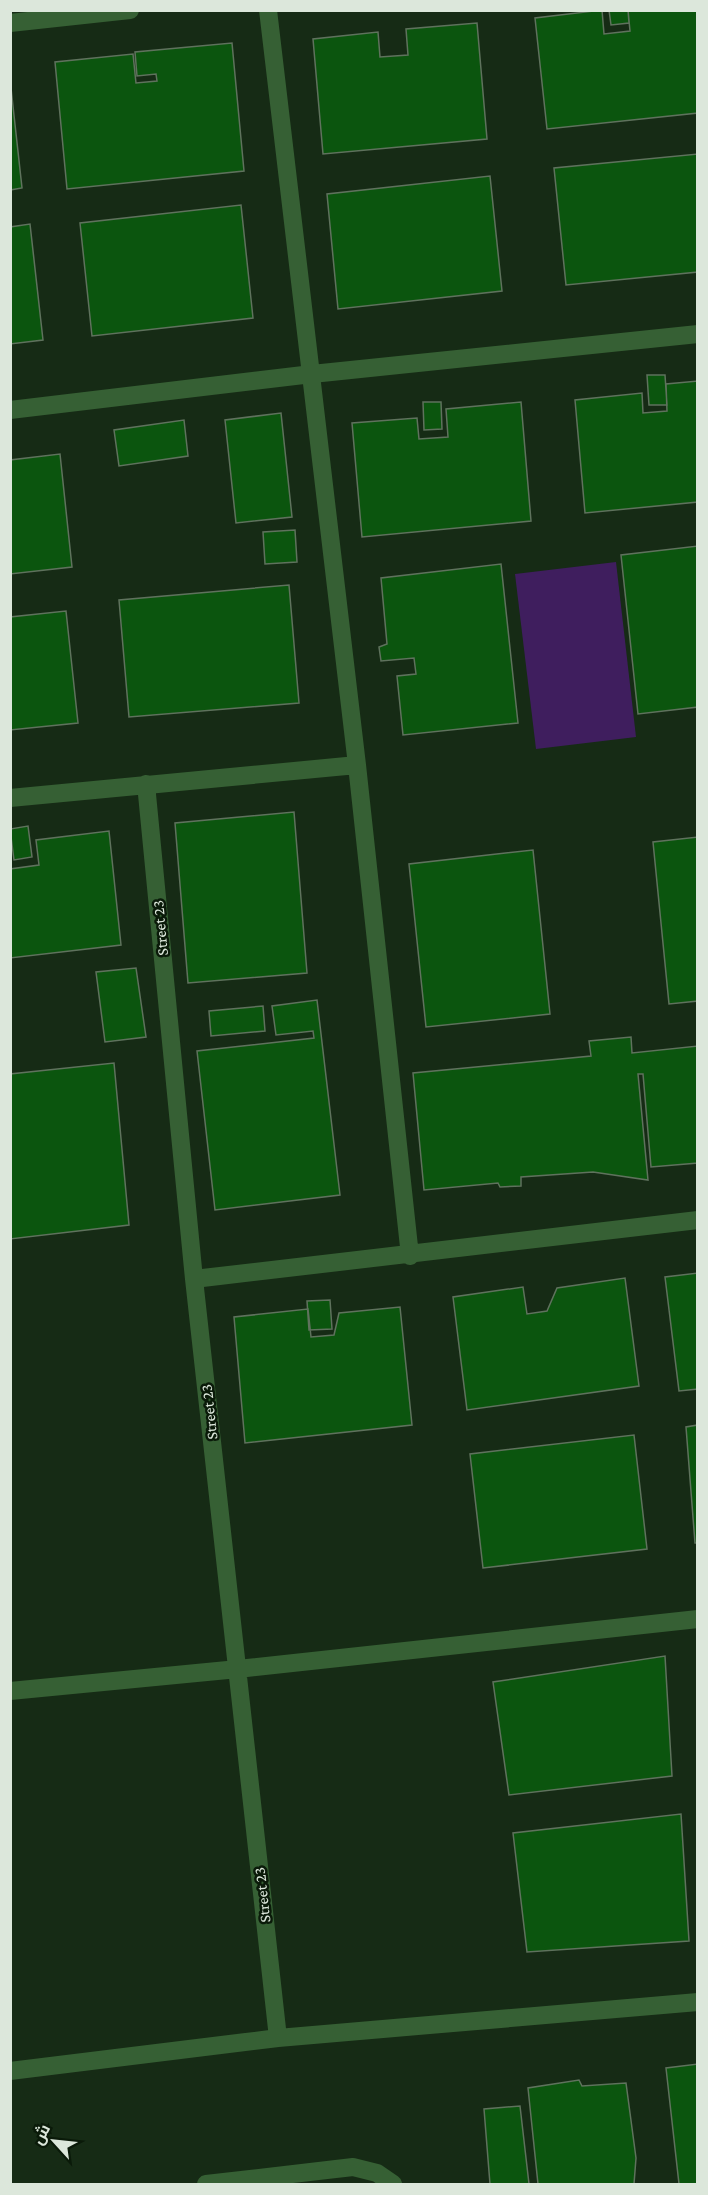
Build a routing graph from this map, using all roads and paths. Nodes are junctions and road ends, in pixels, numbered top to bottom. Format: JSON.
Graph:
{"nodes":[{"id":1,"x":130,"y":10,"type":"edge"},
{"id":2,"x":268,"y":10,"type":"edge"},
{"id":3,"x":10,"y":23,"type":"edge"},
{"id":4,"x":698,"y":334,"type":"edge"},
{"id":5,"x":312,"y":374,"type":"junction"},
{"id":6,"x":10,"y":410,"type":"edge"},
{"id":7,"x":357,"y":765,"type":"junction"},
{"id":8,"x":146,"y":784,"type":"junction"},
{"id":9,"x":10,"y":798,"type":"edge"},
{"id":10,"x":698,"y":1220,"type":"edge"},
{"id":11,"x":410,"y":1256,"type":"junction"},
{"id":12,"x":194,"y":1279,"type":"junction"},
{"id":13,"x":698,"y":1618,"type":"edge"},
{"id":14,"x":237,"y":1669,"type":"junction"},
{"id":15,"x":10,"y":1691,"type":"edge"},
{"id":16,"x":698,"y":2002,"type":"edge"},
{"id":17,"x":278,"y":2038,"type":"junction"},
{"id":18,"x":10,"y":2071,"type":"edge"},
{"id":19,"x":206,"y":2184,"type":"edge"},
{"id":20,"x":393,"y":2184,"type":"edge"}],
"edges":[{"from":1,"to":3,"type":"street"},
{"from":2,"to":5,"type":"street"},
{"from":4,"to":5,"type":"street"},
{"from":5,"to":6,"type":"street"},
{"from":5,"to":7,"type":"street"},
{"from":7,"to":8,"type":"street"},
{"from":7,"to":11,"type":"street"},
{"from":8,"to":9,"type":"street"},
{"from":8,"to":12,"type":"street","name":"Street 23"},
{"from":10,"to":11,"type":"street"},
{"from":11,"to":12,"type":"street"},
{"from":12,"to":14,"type":"street","name":"Street 23"},
{"from":13,"to":14,"type":"street"},
{"from":14,"to":15,"type":"street"},
{"from":14,"to":17,"type":"street","name":"Street 23"},
{"from":16,"to":17,"type":"street"},
{"from":17,"to":18,"type":"street"},
{"from":19,"to":20,"type":"street"}]}
